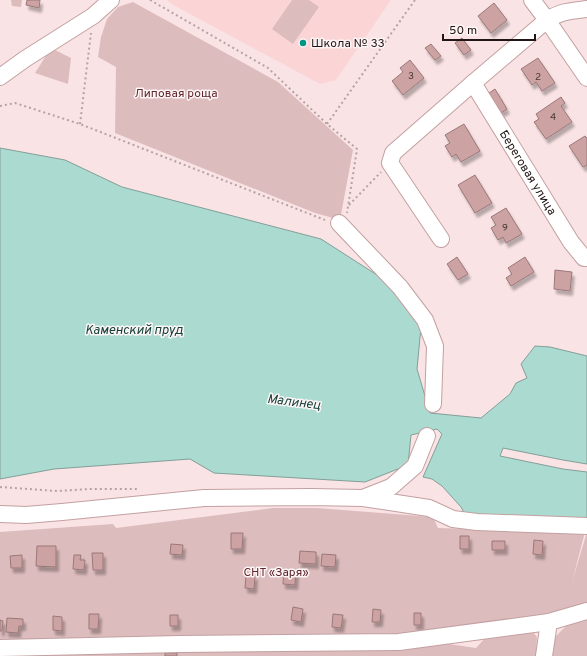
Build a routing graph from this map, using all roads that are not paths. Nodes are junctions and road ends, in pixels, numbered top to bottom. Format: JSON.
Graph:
{"nodes":[{"id":1,"x":111,"y":0,"type":"edge"},
{"id":2,"x":532,"y":0,"type":"edge"},
{"id":3,"x":587,"y":9,"type":"edge"},
{"id":4,"x":547,"y":20,"type":"junction"},
{"id":5,"x":0,"y":77,"type":"edge"},
{"id":6,"x":587,"y":78,"type":"edge"},
{"id":7,"x":473,"y":83,"type":"junction"},
{"id":8,"x":339,"y":223,"type":"road end"},
{"id":9,"x":441,"y":239,"type":"dead end"},
{"id":10,"x":587,"y":258,"type":"edge"},
{"id":11,"x":433,"y":404,"type":"dead end"},
{"id":12,"x":426,"y":436,"type":"dead end"},
{"id":13,"x":363,"y":498,"type":"junction"},
{"id":14,"x":0,"y":514,"type":"edge"},
{"id":15,"x":587,"y":526,"type":"edge"},
{"id":16,"x":587,"y":611,"type":"edge"},
{"id":17,"x":549,"y":622,"type":"junction"},
{"id":18,"x":0,"y":648,"type":"edge"},
{"id":19,"x":544,"y":656,"type":"edge"}],
"edges":[{"from":1,"to":5,"type":"street"},
{"from":2,"to":4,"type":"street"},
{"from":3,"to":4,"type":"street"},
{"from":4,"to":6,"type":"street"},
{"from":4,"to":7,"type":"street"},
{"from":7,"to":9,"type":"street"},
{"from":7,"to":10,"type":"street","name":"Береговая улица"},
{"from":8,"to":11,"type":"street"},
{"from":12,"to":13,"type":"street"},
{"from":13,"to":14,"type":"street"},
{"from":13,"to":15,"type":"street"},
{"from":16,"to":17,"type":"street"},
{"from":17,"to":18,"type":"street"},
{"from":17,"to":19,"type":"street"}]}
